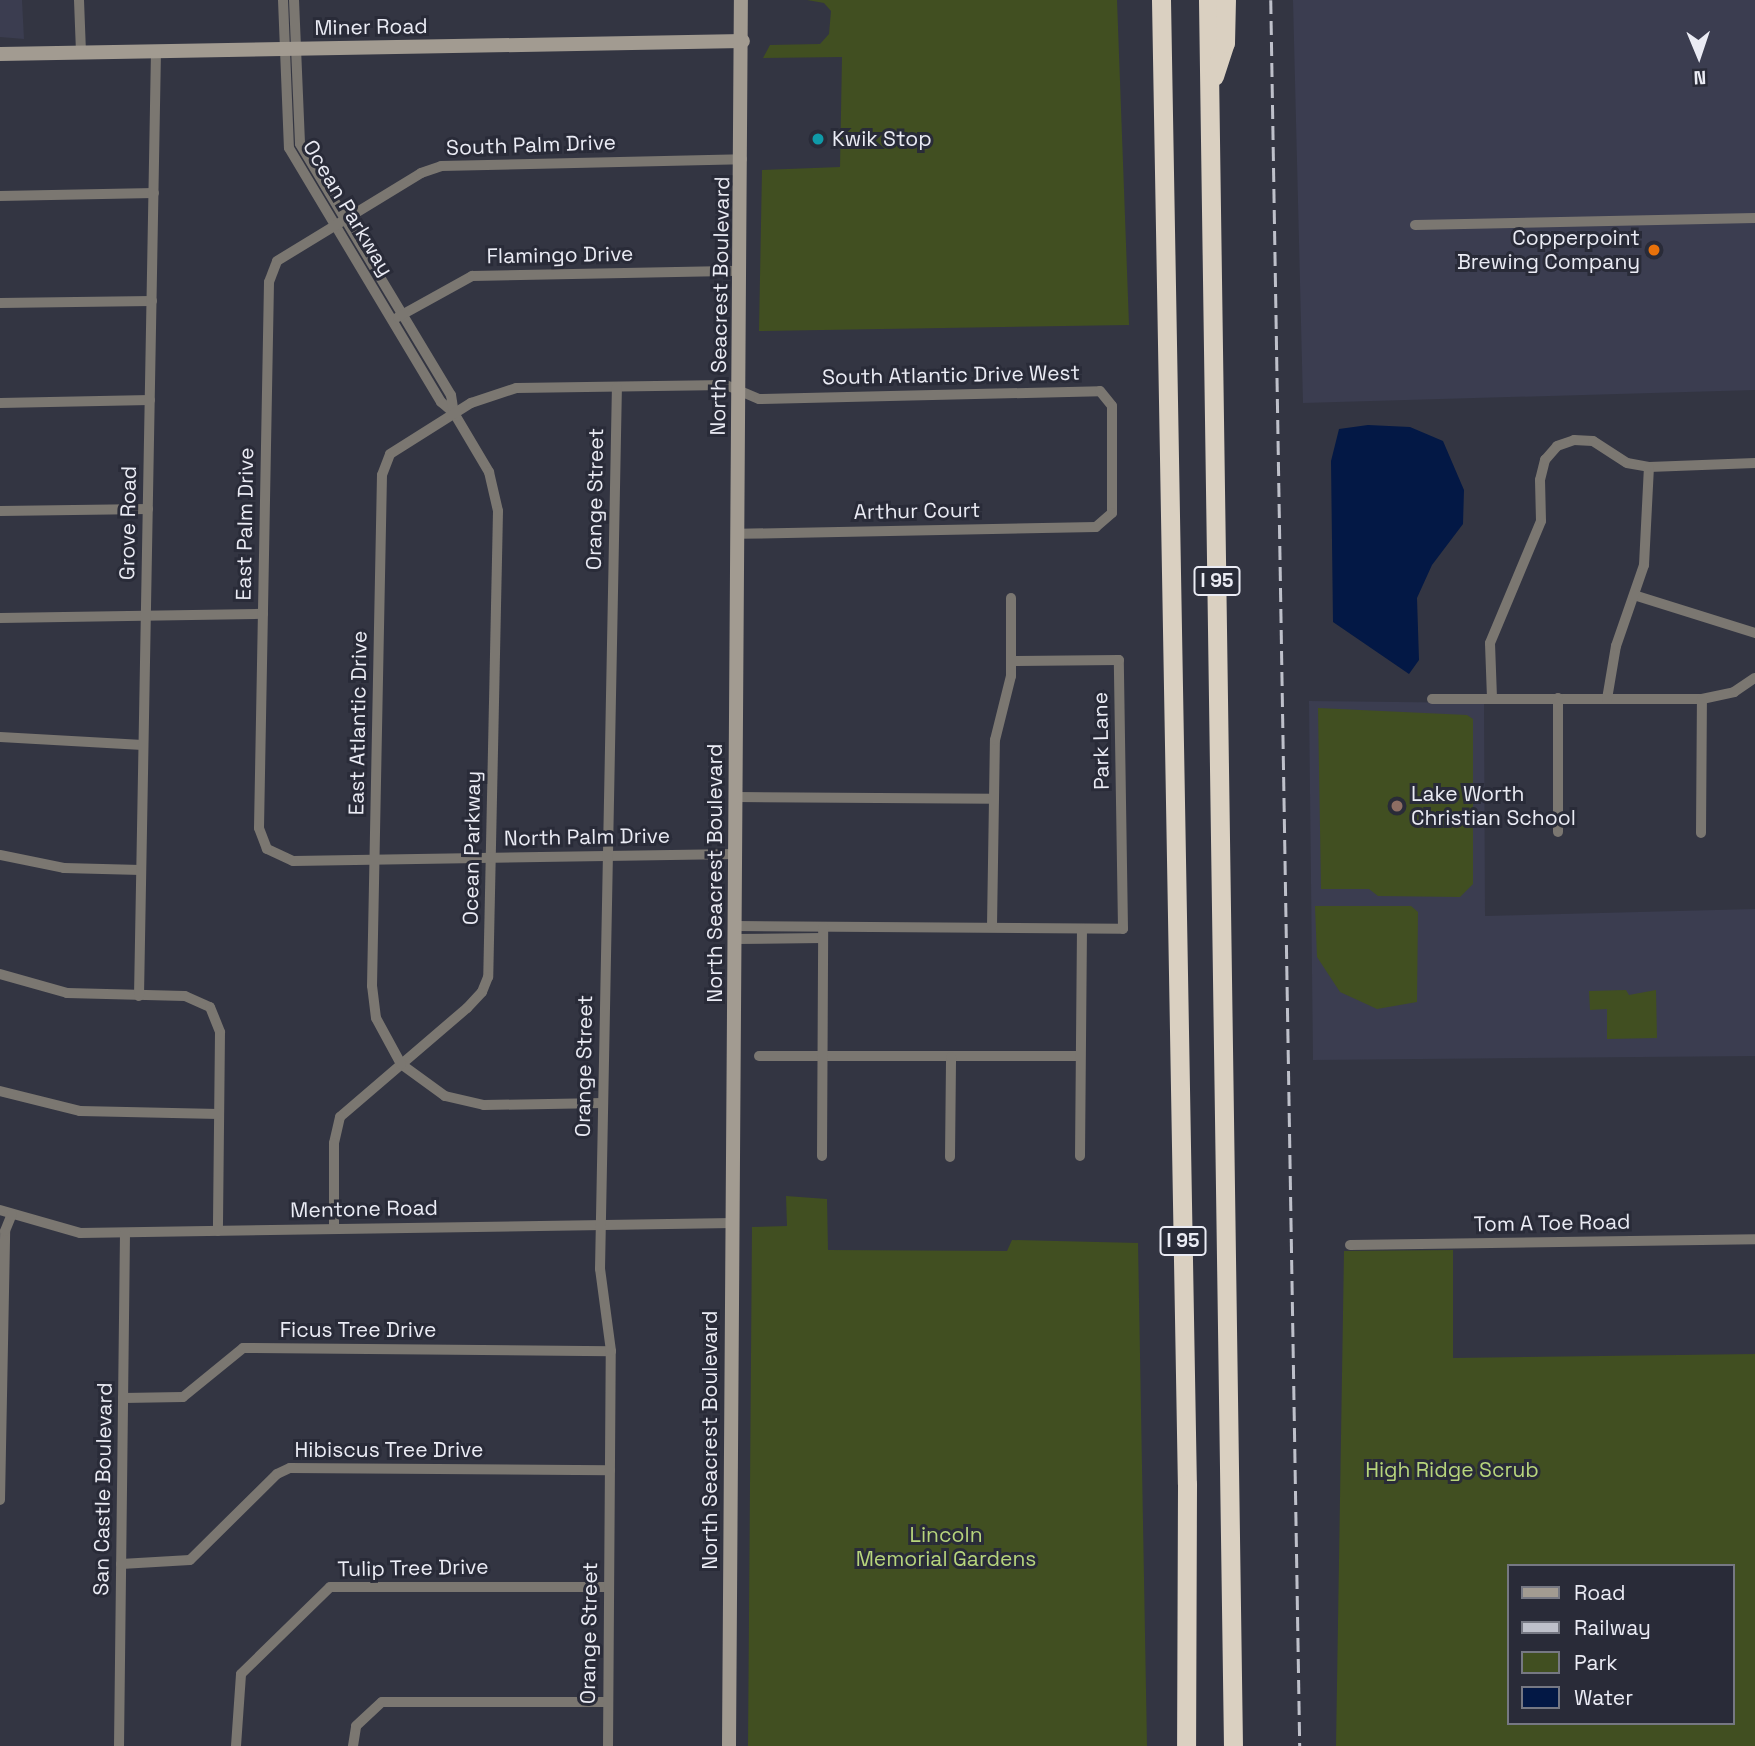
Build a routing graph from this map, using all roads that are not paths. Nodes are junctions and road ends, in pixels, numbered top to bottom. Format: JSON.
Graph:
{"nodes":[{"id":1,"x":79,"y":0,"type":"edge"},
{"id":2,"x":283,"y":0,"type":"edge"},
{"id":3,"x":295,"y":0,"type":"edge"},
{"id":4,"x":741,"y":0,"type":"edge"},
{"id":5,"x":1161,"y":0,"type":"edge"},
{"id":6,"x":1208,"y":0,"type":"edge"},
{"id":7,"x":1226,"y":0,"type":"edge"},
{"id":8,"x":743,"y":41,"type":"junction"},
{"id":9,"x":291,"y":49,"type":"junction"},
{"id":10,"x":156,"y":52,"type":"junction"},
{"id":11,"x":81,"y":53,"type":"junction"},
{"id":12,"x":0,"y":54,"type":"edge"},
{"id":13,"x":1210,"y":90,"type":"junction"},
{"id":14,"x":742,"y":159,"type":"junction"},
{"id":15,"x":154,"y":193,"type":"junction"},
{"id":16,"x":0,"y":196,"type":"edge"},
{"id":17,"x":1755,"y":218,"type":"edge"},
{"id":18,"x":340,"y":221,"type":"junction"},
{"id":19,"x":1415,"y":225,"type":"dead end"},
{"id":20,"x":741,"y":271,"type":"junction"},
{"id":21,"x":152,"y":301,"type":"junction"},
{"id":22,"x":0,"y":303,"type":"edge"},
{"id":23,"x":397,"y":318,"type":"junction"},
{"id":24,"x":617,"y":387,"type":"junction"},
{"id":25,"x":740,"y":391,"type":"junction"},
{"id":26,"x":150,"y":400,"type":"junction"},
{"id":27,"x":0,"y":403,"type":"edge"},
{"id":28,"x":454,"y":413,"type":"junction"},
{"id":29,"x":1755,"y":463,"type":"edge"},
{"id":30,"x":1649,"y":467,"type":"junction"},
{"id":31,"x":148,"y":509,"type":"junction"},
{"id":32,"x":0,"y":511,"type":"edge"},
{"id":33,"x":1096,"y":527,"type":"joint"},
{"id":34,"x":739,"y":534,"type":"junction"},
{"id":35,"x":1637,"y":596,"type":"junction"},
{"id":36,"x":1011,"y":598,"type":"dead end"},
{"id":37,"x":263,"y":614,"type":"junction"},
{"id":38,"x":146,"y":615,"type":"junction"},
{"id":39,"x":0,"y":618,"type":"edge"},
{"id":40,"x":1755,"y":633,"type":"edge"},
{"id":41,"x":1011,"y":661,"type":"junction"},
{"id":42,"x":1755,"y":678,"type":"edge"},
{"id":43,"x":1492,"y":698,"type":"junction"},
{"id":44,"x":1558,"y":698,"type":"junction"},
{"id":45,"x":1432,"y":699,"type":"dead end"},
{"id":46,"x":1607,"y":699,"type":"junction"},
{"id":47,"x":1702,"y":699,"type":"junction"},
{"id":48,"x":0,"y":737,"type":"edge"},
{"id":49,"x":144,"y":745,"type":"junction"},
{"id":50,"x":737,"y":797,"type":"junction"},
{"id":51,"x":994,"y":799,"type":"junction"},
{"id":52,"x":1558,"y":832,"type":"dead end"},
{"id":53,"x":1701,"y":833,"type":"dead end"},
{"id":54,"x":736,"y":854,"type":"junction"},
{"id":55,"x":0,"y":855,"type":"edge"},
{"id":56,"x":272,"y":855,"type":"joint"},
{"id":57,"x":608,"y":856,"type":"junction"},
{"id":58,"x":491,"y":858,"type":"junction"},
{"id":59,"x":375,"y":860,"type":"junction"},
{"id":60,"x":141,"y":870,"type":"junction"},
{"id":61,"x":774,"y":926,"type":"junction"},
{"id":62,"x":992,"y":926,"type":"junction"},
{"id":63,"x":1082,"y":929,"type":"junction"},
{"id":64,"x":736,"y":932,"type":"junction"},
{"id":65,"x":823,"y":933,"type":"junction"},
{"id":66,"x":774,"y":938,"type":"junction"},
{"id":67,"x":0,"y":974,"type":"edge"},
{"id":68,"x":139,"y":996,"type":"junction"},
{"id":69,"x":759,"y":1056,"type":"dead end"},
{"id":70,"x":822,"y":1056,"type":"junction"},
{"id":71,"x":1080,"y":1056,"type":"junction"},
{"id":72,"x":951,"y":1057,"type":"junction"},
{"id":73,"x":401,"y":1064,"type":"junction"},
{"id":74,"x":0,"y":1091,"type":"edge"},
{"id":75,"x":603,"y":1103,"type":"junction"},
{"id":76,"x":219,"y":1114,"type":"junction"},
{"id":77,"x":821,"y":1156,"type":"dead end"},
{"id":78,"x":1080,"y":1156,"type":"dead end"},
{"id":79,"x":950,"y":1157,"type":"dead end"},
{"id":80,"x":0,"y":1210,"type":"edge"},
{"id":81,"x":12,"y":1214,"type":"junction"},
{"id":82,"x":733,"y":1223,"type":"junction"},
{"id":83,"x":601,"y":1225,"type":"junction"},
{"id":84,"x":334,"y":1228,"type":"junction"},
{"id":85,"x":218,"y":1231,"type":"junction"},
{"id":86,"x":125,"y":1233,"type":"junction"},
{"id":87,"x":1755,"y":1239,"type":"edge"},
{"id":88,"x":1350,"y":1245,"type":"dead end"},
{"id":89,"x":611,"y":1351,"type":"junction"},
{"id":90,"x":123,"y":1398,"type":"junction"},
{"id":91,"x":610,"y":1470,"type":"junction"},
{"id":92,"x":0,"y":1500,"type":"edge"},
{"id":93,"x":121,"y":1564,"type":"junction"},
{"id":94,"x":609,"y":1587,"type":"junction"},
{"id":95,"x":608,"y":1702,"type":"junction"},
{"id":96,"x":1233,"y":1745,"type":"edge"},
{"id":97,"x":119,"y":1746,"type":"edge"},
{"id":98,"x":236,"y":1746,"type":"edge"},
{"id":99,"x":353,"y":1746,"type":"edge"},
{"id":100,"x":608,"y":1746,"type":"edge"},
{"id":101,"x":729,"y":1746,"type":"edge"},
{"id":102,"x":1186,"y":1746,"type":"edge"}],
"edges":[{"from":1,"to":11,"type":"street"},
{"from":2,"to":9,"type":"street","name":"Ocean Parkway"},
{"from":3,"to":9,"type":"street","name":"Ocean Parkway"},
{"from":4,"to":8,"type":"street","name":"North Seacrest Boulevard"},
{"from":5,"to":102,"type":"highway","number":"I 95"},
{"from":6,"to":13,"type":"highway","number":"I 95"},
{"from":7,"to":13,"type":"highway"},
{"from":8,"to":9,"type":"street","name":"Miner Road"},
{"from":8,"to":14,"type":"street","name":"North Seacrest Boulevard"},
{"from":9,"to":10,"type":"street","name":"Miner Road"},
{"from":9,"to":18,"type":"street","name":"Ocean Parkway"},
{"from":10,"to":11,"type":"street","name":"Miner Road"},
{"from":10,"to":15,"type":"street","name":"Grove Road"},
{"from":11,"to":12,"type":"street","name":"Miner Road"},
{"from":13,"to":96,"type":"highway","number":"I 95"},
{"from":14,"to":18,"type":"street","name":"South Palm Drive"},
{"from":14,"to":20,"type":"street","name":"North Seacrest Boulevard"},
{"from":15,"to":16,"type":"street"},
{"from":15,"to":21,"type":"street","name":"Grove Road"},
{"from":17,"to":19,"type":"street"},
{"from":18,"to":23,"type":"street","name":"Ocean Parkway"},
{"from":18,"to":37,"type":"street","name":"East Palm Drive"},
{"from":20,"to":23,"type":"street","name":"Flamingo Drive"},
{"from":20,"to":25,"type":"street","name":"North Seacrest Boulevard"},
{"from":21,"to":22,"type":"street"},
{"from":21,"to":26,"type":"street","name":"Grove Road"},
{"from":23,"to":28,"type":"street","name":"Ocean Parkway"},
{"from":24,"to":25,"type":"street","name":"East Atlantic Drive"},
{"from":24,"to":28,"type":"street","name":"East Atlantic Drive"},
{"from":24,"to":57,"type":"street","name":"Orange Street"},
{"from":25,"to":33,"type":"street","name":"South Atlantic Drive West"},
{"from":25,"to":34,"type":"street","name":"North Seacrest Boulevard"},
{"from":26,"to":27,"type":"street"},
{"from":26,"to":31,"type":"street","name":"Grove Road"},
{"from":28,"to":58,"type":"street","name":"Ocean Parkway"},
{"from":28,"to":59,"type":"street","name":"East Atlantic Drive"},
{"from":29,"to":30,"type":"street"},
{"from":30,"to":35,"type":"street"},
{"from":30,"to":43,"type":"street"},
{"from":31,"to":32,"type":"street"},
{"from":31,"to":38,"type":"street","name":"Grove Road"},
{"from":33,"to":34,"type":"street","name":"Arthur Court"},
{"from":34,"to":50,"type":"street","name":"North Seacrest Boulevard"},
{"from":35,"to":40,"type":"street"},
{"from":35,"to":46,"type":"street"},
{"from":36,"to":41,"type":"street"},
{"from":37,"to":38,"type":"street"},
{"from":37,"to":56,"type":"street","name":"East Palm Drive"},
{"from":38,"to":39,"type":"street"},
{"from":38,"to":49,"type":"street","name":"Grove Road"},
{"from":41,"to":51,"type":"street"},
{"from":41,"to":63,"type":"street","name":"Park Lane"},
{"from":42,"to":47,"type":"street"},
{"from":43,"to":44,"type":"street"},
{"from":43,"to":45,"type":"street"},
{"from":44,"to":46,"type":"street"},
{"from":44,"to":52,"type":"street"},
{"from":46,"to":47,"type":"street"},
{"from":47,"to":53,"type":"street"},
{"from":48,"to":49,"type":"street"},
{"from":49,"to":60,"type":"street","name":"Grove Road"},
{"from":50,"to":51,"type":"street"},
{"from":50,"to":54,"type":"street","name":"North Seacrest Boulevard"},
{"from":51,"to":62,"type":"street"},
{"from":54,"to":57,"type":"street","name":"North Palm Drive"},
{"from":54,"to":64,"type":"street","name":"North Seacrest Boulevard"},
{"from":55,"to":60,"type":"street"},
{"from":56,"to":59,"type":"street","name":"North Palm Drive"},
{"from":57,"to":58,"type":"street","name":"North Palm Drive"},
{"from":57,"to":75,"type":"street","name":"Orange Street"},
{"from":58,"to":59,"type":"street","name":"North Palm Drive"},
{"from":58,"to":73,"type":"street","name":"Ocean Parkway"},
{"from":59,"to":73,"type":"street","name":"East Atlantic Drive"},
{"from":60,"to":68,"type":"street","name":"Grove Road"},
{"from":61,"to":64,"type":"street"},
{"from":61,"to":65,"type":"street"},
{"from":61,"to":66,"type":"street"},
{"from":62,"to":63,"type":"street"},
{"from":62,"to":65,"type":"street"},
{"from":63,"to":71,"type":"street"},
{"from":64,"to":66,"type":"street"},
{"from":64,"to":82,"type":"street","name":"North Seacrest Boulevard"},
{"from":65,"to":66,"type":"street"},
{"from":65,"to":70,"type":"street"},
{"from":67,"to":68,"type":"street"},
{"from":68,"to":76,"type":"street"},
{"from":69,"to":70,"type":"street"},
{"from":70,"to":72,"type":"street"},
{"from":70,"to":77,"type":"street"},
{"from":71,"to":72,"type":"street"},
{"from":71,"to":78,"type":"street"},
{"from":72,"to":79,"type":"street"},
{"from":73,"to":75,"type":"street","name":"East Atlantic Drive"},
{"from":73,"to":84,"type":"street","name":"Ocean Parkway"},
{"from":74,"to":76,"type":"street"},
{"from":75,"to":83,"type":"street","name":"Orange Street"},
{"from":76,"to":85,"type":"street"},
{"from":80,"to":81,"type":"street","name":"Mentone Road"},
{"from":81,"to":86,"type":"street","name":"Mentone Road"},
{"from":81,"to":92,"type":"street"},
{"from":82,"to":83,"type":"street","name":"Mentone Road"},
{"from":82,"to":101,"type":"street","name":"North Seacrest Boulevard"},
{"from":83,"to":84,"type":"street","name":"Mentone Road"},
{"from":83,"to":89,"type":"street","name":"Orange Street"},
{"from":84,"to":85,"type":"street","name":"Mentone Road"},
{"from":85,"to":86,"type":"street","name":"Mentone Road"},
{"from":86,"to":90,"type":"street","name":"San Castle Boulevard"},
{"from":87,"to":88,"type":"street","name":"Tom A Toe Road"},
{"from":89,"to":90,"type":"street","name":"Ficus Tree Drive"},
{"from":89,"to":91,"type":"street","name":"Orange Street"},
{"from":90,"to":93,"type":"street","name":"San Castle Boulevard"},
{"from":91,"to":93,"type":"street","name":"Hibiscus Tree Drive"},
{"from":91,"to":94,"type":"street","name":"Orange Street"},
{"from":93,"to":97,"type":"street","name":"San Castle Boulevard"},
{"from":94,"to":95,"type":"street","name":"Orange Street"},
{"from":94,"to":98,"type":"street","name":"Tulip Tree Drive"},
{"from":95,"to":99,"type":"street"},
{"from":95,"to":100,"type":"street","name":"Orange Street"}]}
